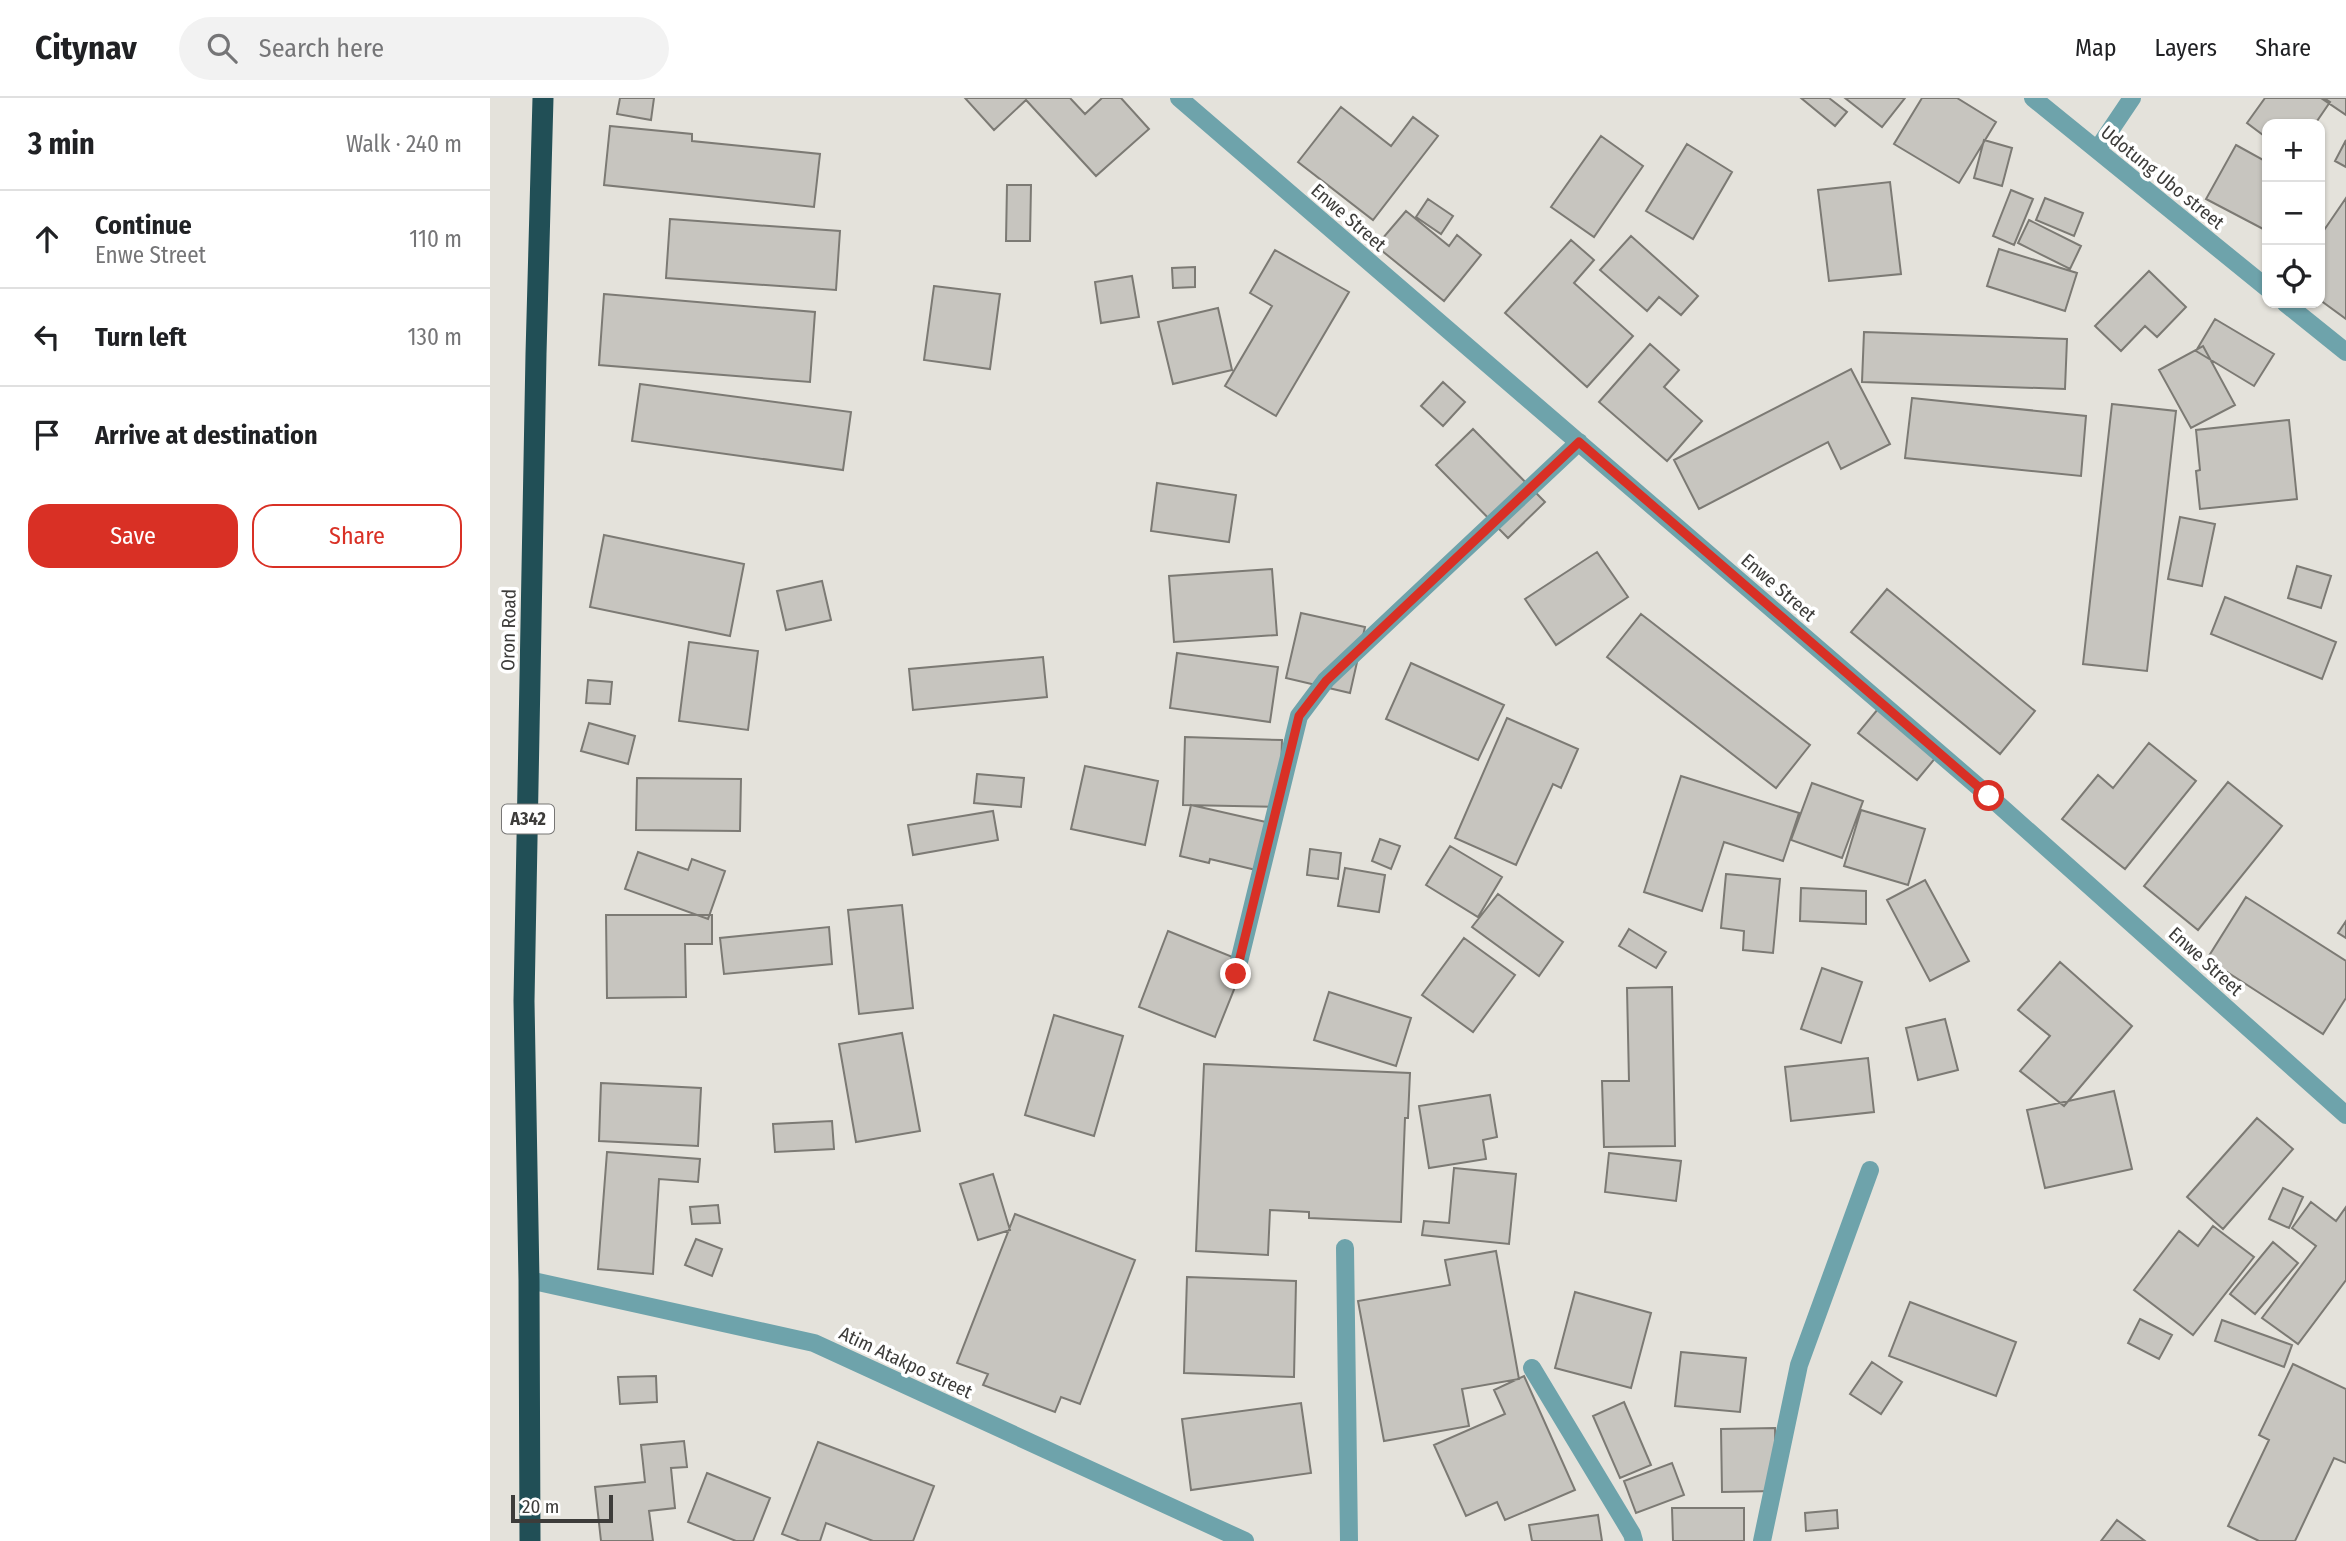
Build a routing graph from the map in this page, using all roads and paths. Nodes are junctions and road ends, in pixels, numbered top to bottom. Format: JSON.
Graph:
{"nodes":[{"id":1,"x":543,"y":98,"type":"edge"},
{"id":2,"x":1178,"y":98,"type":"edge"},
{"id":3,"x":2033,"y":98,"type":"edge"},
{"id":4,"x":2132,"y":98,"type":"edge"},
{"id":5,"x":2096,"y":150,"type":"junction"},
{"id":6,"x":2262,"y":284,"type":"edge"},
{"id":7,"x":2291,"y":308,"type":"edge"},
{"id":8,"x":2346,"y":352,"type":"edge"},
{"id":9,"x":1579,"y":442,"type":"junction"},
{"id":10,"x":1236,"y":974,"type":"dead end"},
{"id":11,"x":2346,"y":1115,"type":"edge"},
{"id":12,"x":1870,"y":1170,"type":"dead end"},
{"id":13,"x":1345,"y":1248,"type":"dead end"},
{"id":14,"x":529,"y":1280,"type":"junction"},
{"id":15,"x":1532,"y":1368,"type":"dead end"},
{"id":16,"x":530,"y":1541,"type":"edge"},
{"id":17,"x":1245,"y":1541,"type":"edge"},
{"id":18,"x":1349,"y":1541,"type":"edge"},
{"id":19,"x":1634,"y":1541,"type":"edge"},
{"id":20,"x":1762,"y":1541,"type":"edge"}],
"edges":[{"from":1,"to":14,"type":"highway","name":"Oron Road","number":"A342"},
{"from":2,"to":9,"type":"street","name":"Enwe Street"},
{"from":3,"to":5,"type":"street","name":"Udotung Ubo street"},
{"from":4,"to":5,"type":"street"},
{"from":5,"to":6,"type":"street","name":"Udotung Ubo street"},
{"from":7,"to":8,"type":"street"},
{"from":9,"to":10,"type":"street"},
{"from":9,"to":11,"type":"street","name":"Enwe Street"},
{"from":12,"to":20,"type":"street"},
{"from":13,"to":18,"type":"street"},
{"from":14,"to":16,"type":"highway","name":"Oron Road","number":"A342"},
{"from":14,"to":17,"type":"street","name":"Atim Atakpo street"},
{"from":15,"to":19,"type":"street"}]}
